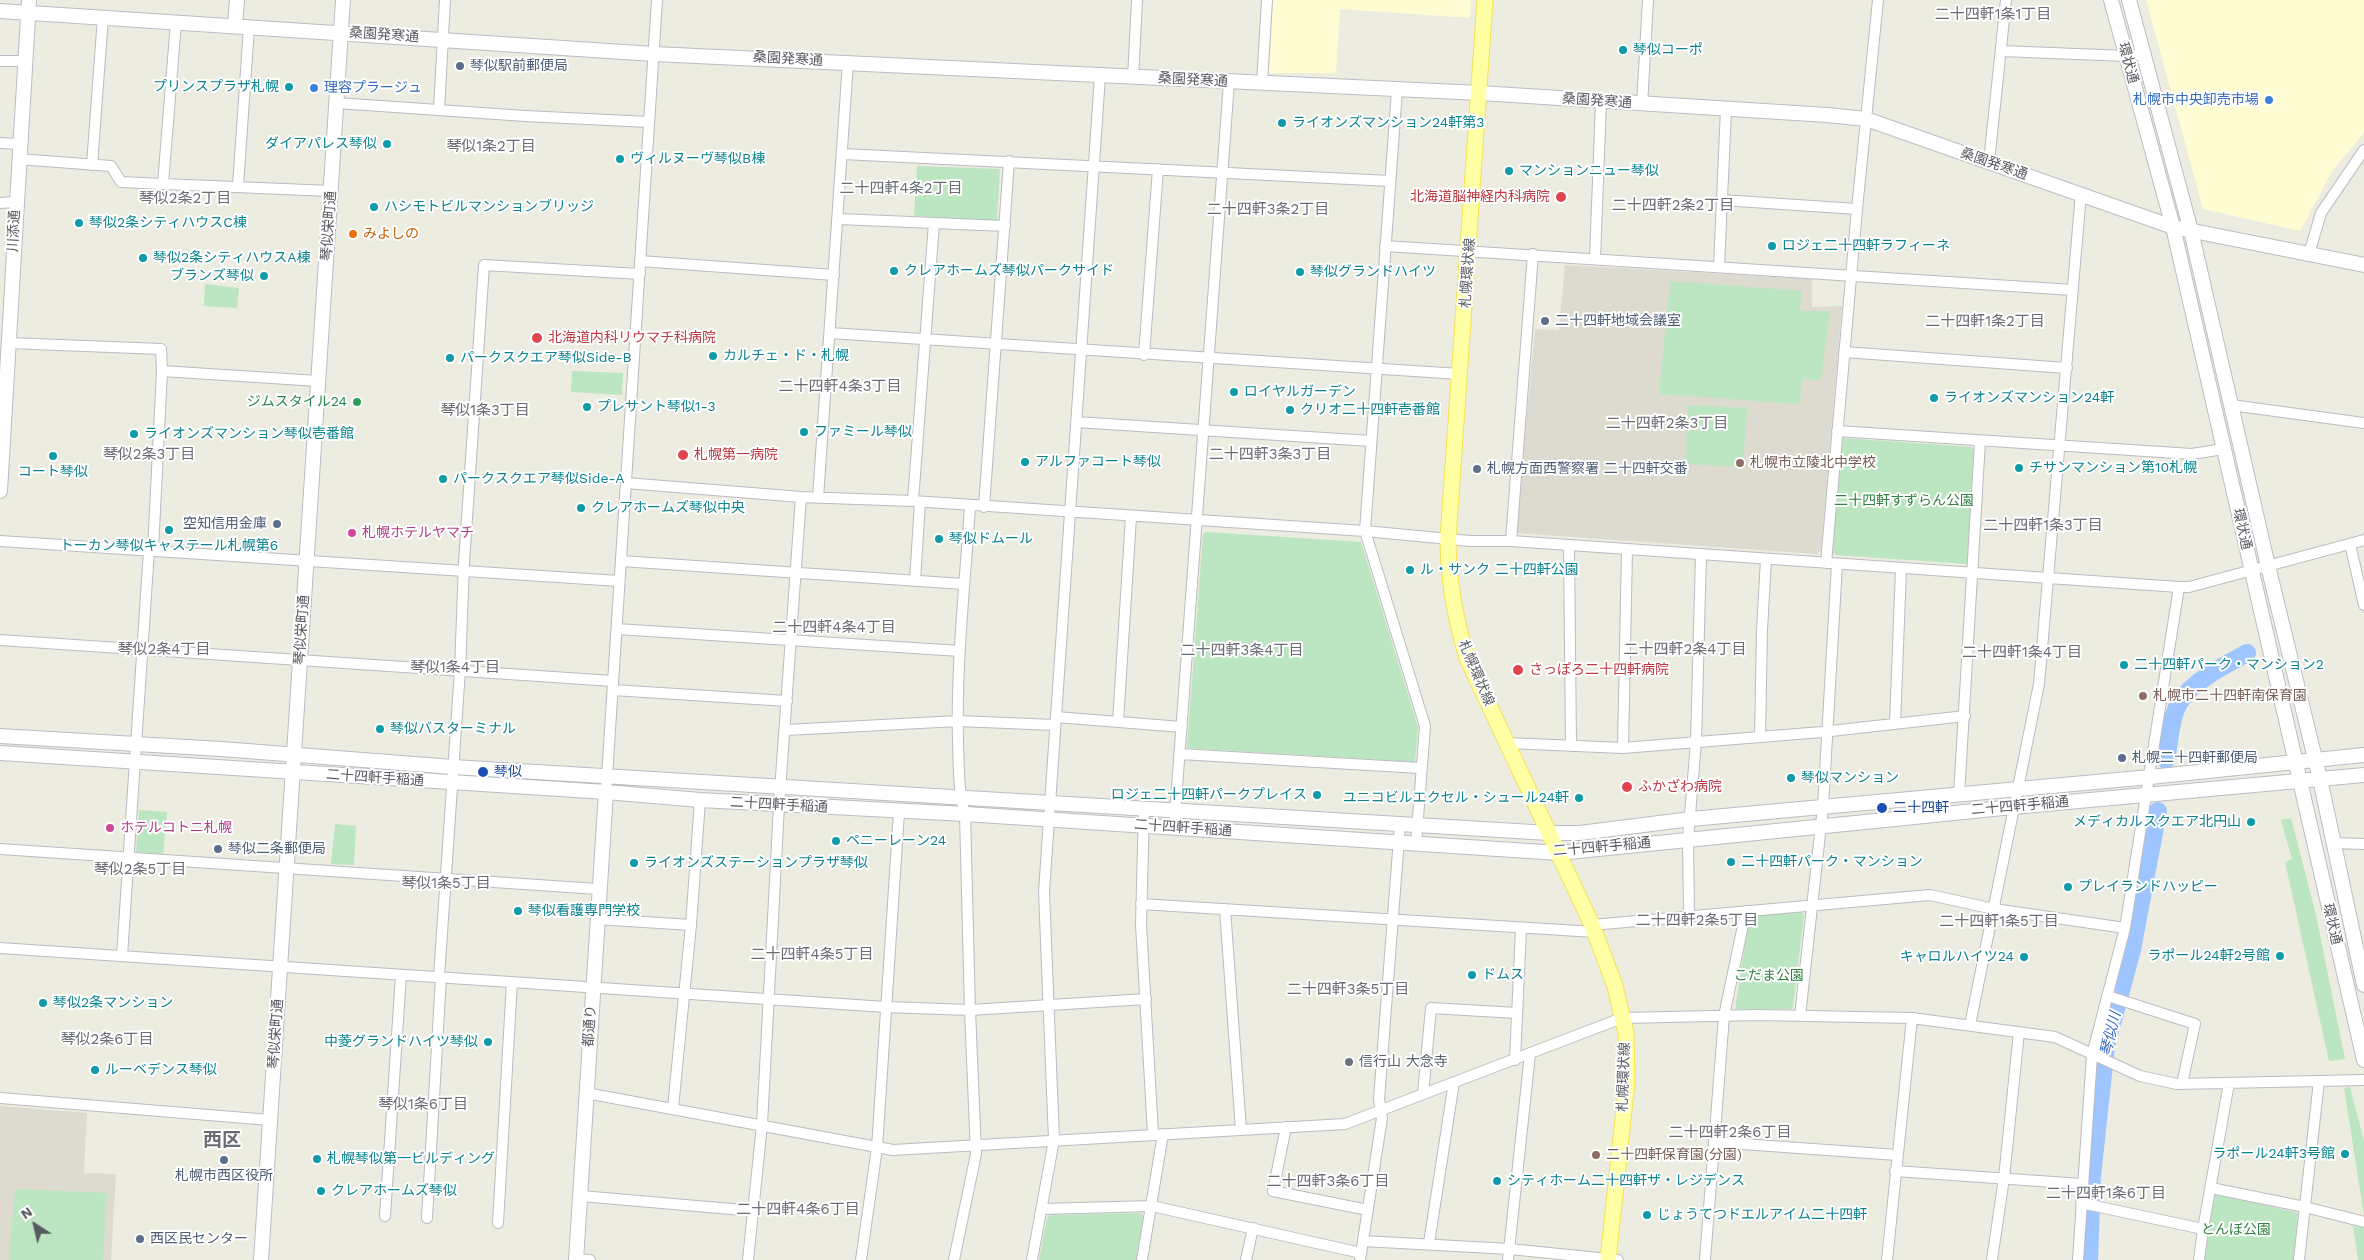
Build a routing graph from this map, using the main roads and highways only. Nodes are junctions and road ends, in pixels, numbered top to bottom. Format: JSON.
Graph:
{"nodes":[{"id":1,"x":1485,"y":0,"type":"edge"},
{"id":2,"x":1608,"y":1260,"type":"edge"}],
"edges":[{"from":1,"to":2,"type":"main road","name":"札幌環状線"}]}
